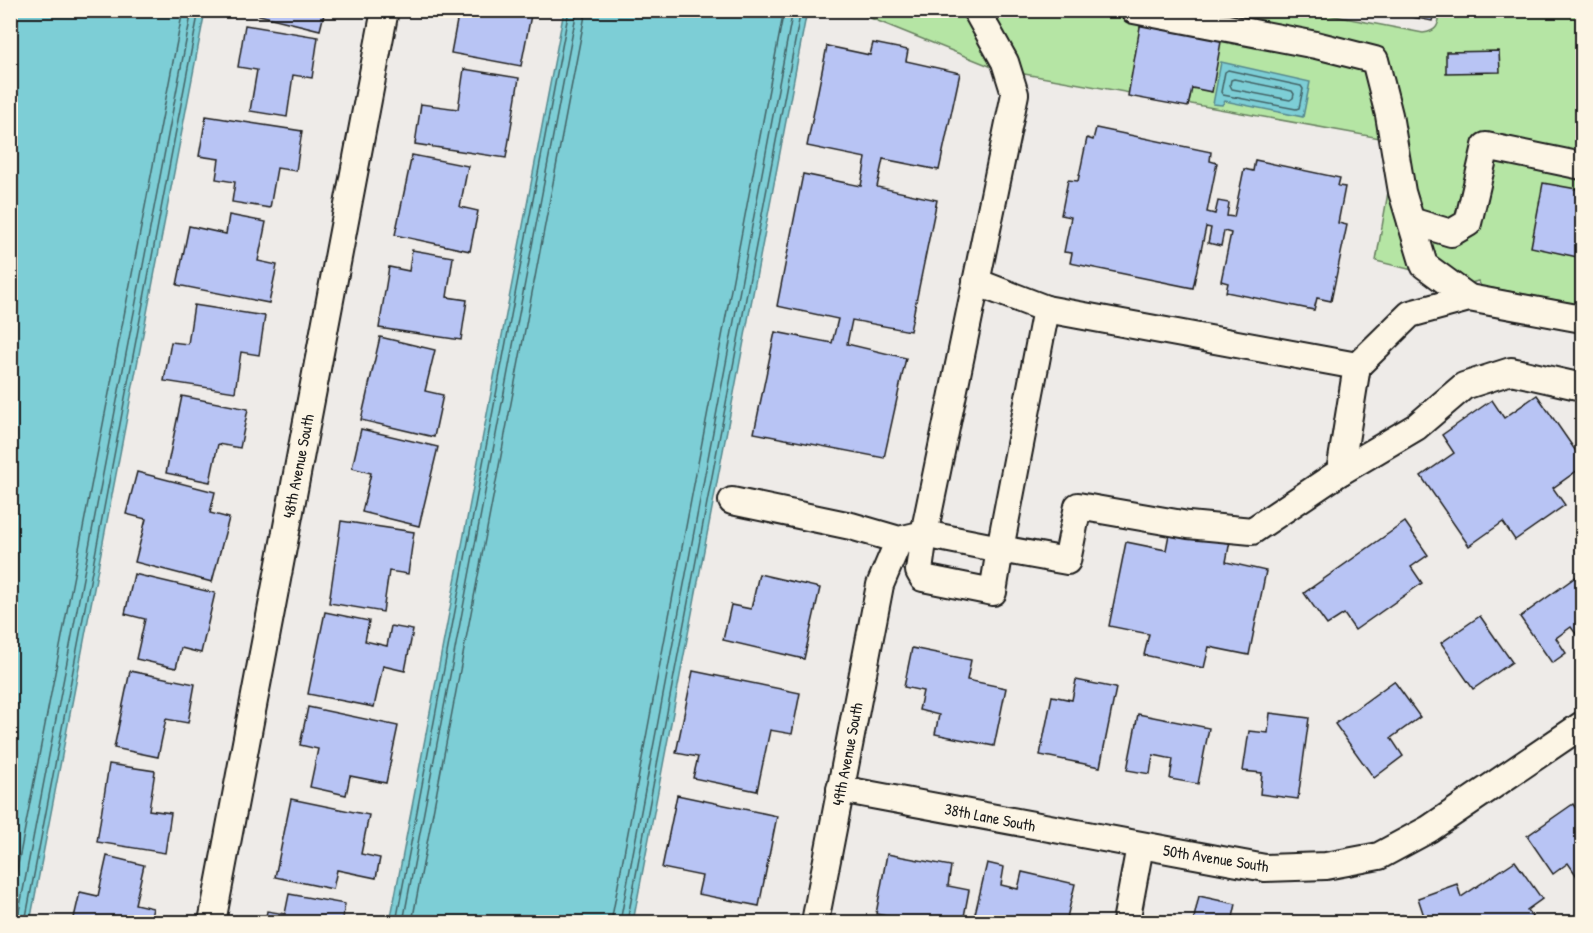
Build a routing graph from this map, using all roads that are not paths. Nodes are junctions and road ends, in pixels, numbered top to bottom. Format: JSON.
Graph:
{"nodes":[{"id":1,"x":385,"y":10,"type":"edge"},
{"id":2,"x":976,"y":10,"type":"edge"},
{"id":3,"x":1134,"y":10,"type":"edge"},
{"id":4,"x":1582,"y":166,"type":"edge"},
{"id":5,"x":1411,"y":220,"type":"junction"},
{"id":6,"x":976,"y":282,"type":"junction"},
{"id":7,"x":1469,"y":298,"type":"junction"},
{"id":8,"x":1046,"y":309,"type":"junction"},
{"id":9,"x":1582,"y":319,"type":"edge"},
{"id":10,"x":1357,"y":366,"type":"junction"},
{"id":11,"x":1582,"y":387,"type":"edge"},
{"id":12,"x":1340,"y":472,"type":"junction"},
{"id":13,"x":732,"y":501,"type":"dead end"},
{"id":14,"x":924,"y":534,"type":"junction"},
{"id":15,"x":899,"y":540,"type":"junction"},
{"id":16,"x":1000,"y":549,"type":"junction"},
{"id":17,"x":1582,"y":724,"type":"edge"},
{"id":18,"x":840,"y":789,"type":"junction"},
{"id":19,"x":1140,"y":846,"type":"junction"},
{"id":20,"x":212,"y":922,"type":"edge"},
{"id":21,"x":815,"y":922,"type":"edge"},
{"id":22,"x":1126,"y":922,"type":"edge"}],
"edges":[{"from":1,"to":20,"type":"street","name":"48th Avenue South"},
{"from":2,"to":6,"type":"street"},
{"from":3,"to":5,"type":"street"},
{"from":4,"to":5,"type":"street"},
{"from":5,"to":7,"type":"street"},
{"from":6,"to":8,"type":"street"},
{"from":6,"to":14,"type":"street"},
{"from":7,"to":9,"type":"street"},
{"from":7,"to":10,"type":"street"},
{"from":8,"to":10,"type":"street"},
{"from":8,"to":16,"type":"street"},
{"from":10,"to":12,"type":"street"},
{"from":11,"to":12,"type":"street"},
{"from":12,"to":16,"type":"street"},
{"from":13,"to":15,"type":"street"},
{"from":14,"to":15,"type":"street"},
{"from":14,"to":16,"type":"street"},
{"from":14,"to":16,"type":"street"},
{"from":15,"to":18,"type":"street","name":"49th Avenue South"},
{"from":17,"to":19,"type":"street","name":"50th Avenue South"},
{"from":18,"to":19,"type":"street","name":"38th Lane South"},
{"from":18,"to":21,"type":"street","name":"49th Avenue South"},
{"from":19,"to":22,"type":"street","name":"50th Avenue South"}]}
